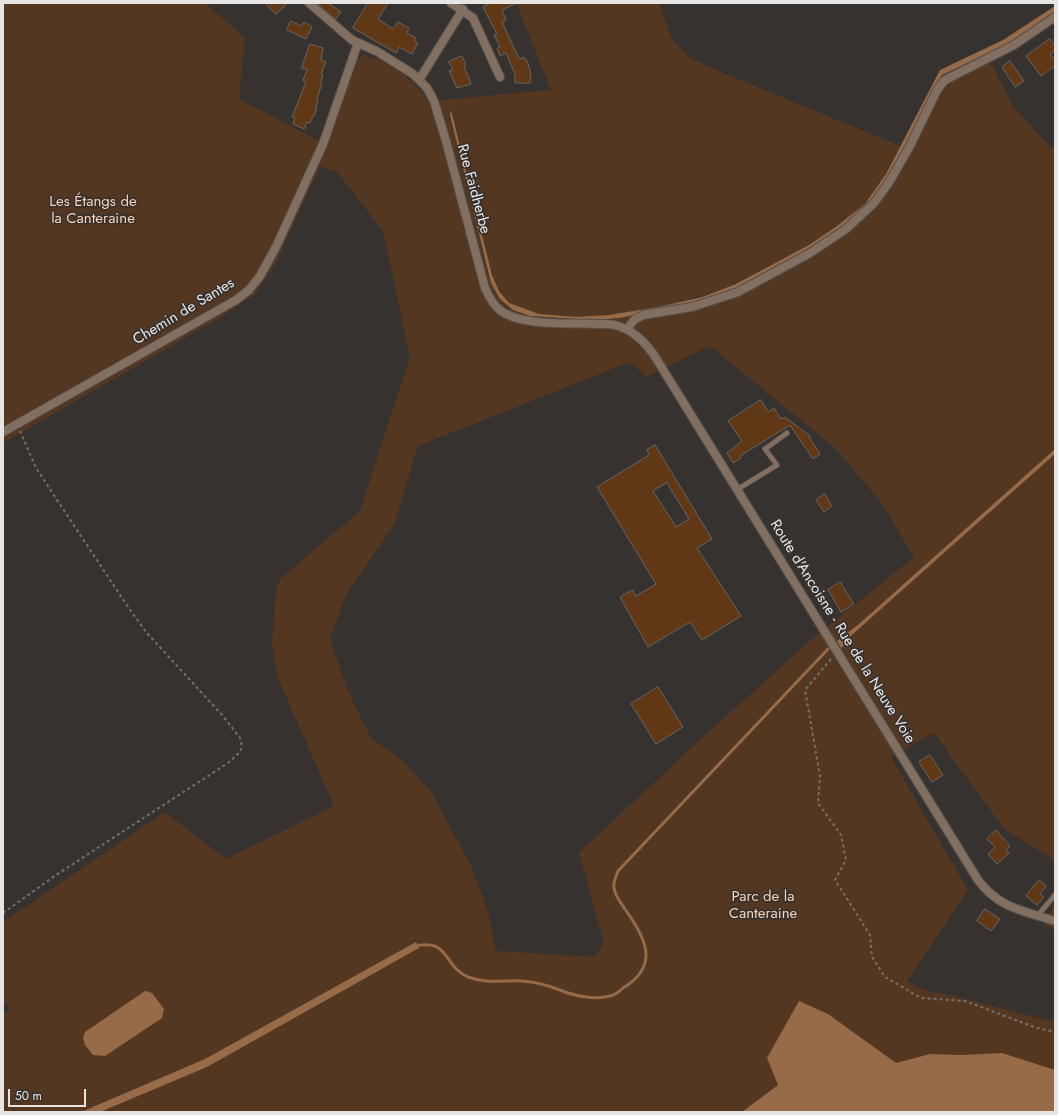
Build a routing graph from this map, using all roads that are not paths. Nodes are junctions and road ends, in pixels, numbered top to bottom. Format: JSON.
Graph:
{"nodes":[{"id":1,"x":309,"y":3,"type":"edge"},
{"id":2,"x":451,"y":3,"type":"edge"},
{"id":3,"x":463,"y":6,"type":"edge"},
{"id":4,"x":1055,"y":17,"type":"edge"},
{"id":5,"x":358,"y":43,"type":"junction"},
{"id":6,"x":500,"y":76,"type":"dead end"},
{"id":7,"x":419,"y":80,"type":"junction"},
{"id":8,"x":627,"y":329,"type":"junction"},
{"id":9,"x":3,"y":432,"type":"edge"},
{"id":10,"x":787,"y":433,"type":"dead end"},
{"id":11,"x":738,"y":489,"type":"junction"},
{"id":12,"x":1055,"y":895,"type":"edge"},
{"id":13,"x":1038,"y":915,"type":"junction"},
{"id":14,"x":1055,"y":920,"type":"edge"}],
"edges":[{"from":1,"to":5,"type":"street","name":"Rue Faidherbe"},
{"from":2,"to":3,"type":"street"},
{"from":3,"to":6,"type":"street"},
{"from":3,"to":7,"type":"street"},
{"from":4,"to":8,"type":"street"},
{"from":5,"to":7,"type":"street","name":"Rue Faidherbe"},
{"from":5,"to":9,"type":"street","name":"Chemin de Santes"},
{"from":7,"to":8,"type":"street","name":"Rue Faidherbe"},
{"from":8,"to":11,"type":"street","name":"Route d'Ancoisne - Rue de la Neuve Voie"},
{"from":10,"to":11,"type":"lane"},
{"from":11,"to":13,"type":"street","name":"Route d'Ancoisne - Rue de la Neuve Voie"},
{"from":12,"to":13,"type":"lane"},
{"from":13,"to":14,"type":"street","name":"Route d'Ancoisne - Rue de la Neuve Voie"}]}
